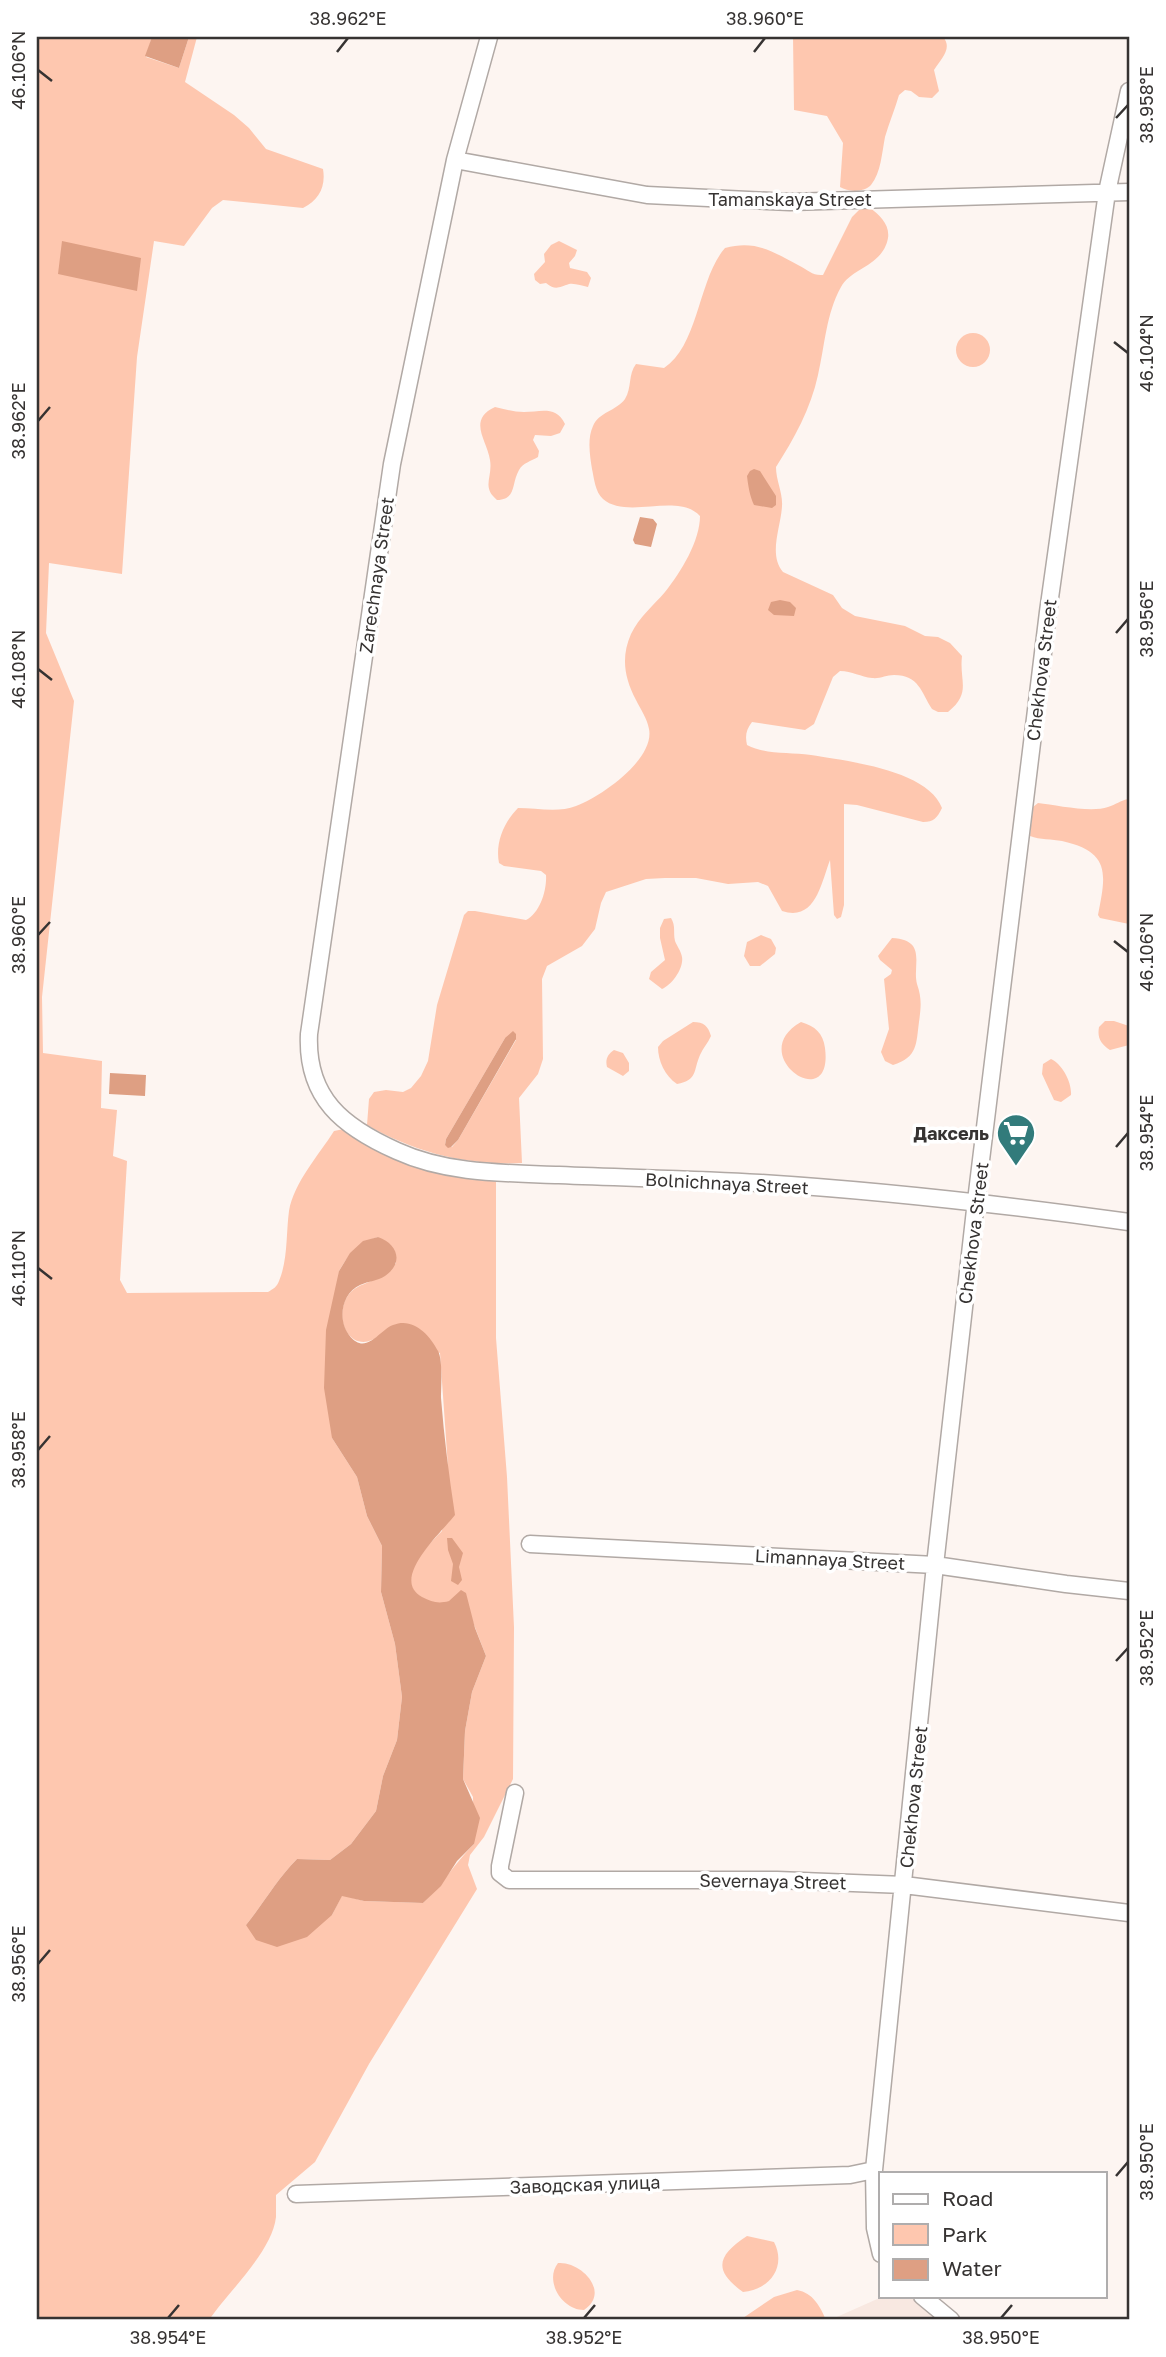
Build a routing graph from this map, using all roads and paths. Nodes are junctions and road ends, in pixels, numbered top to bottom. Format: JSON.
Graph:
{"nodes":[{"id":1,"x":489,"y":37,"type":"edge"},
{"id":2,"x":1129,"y":92,"type":"edge"},
{"id":3,"x":455,"y":160,"type":"junction"},
{"id":4,"x":1107,"y":192,"type":"junction"},
{"id":5,"x":1129,"y":192,"type":"edge"},
{"id":6,"x":335,"y":1115,"type":"joint"},
{"id":7,"x":976,"y":1201,"type":"junction"},
{"id":8,"x":1129,"y":1222,"type":"edge"},
{"id":9,"x":530,"y":1544,"type":"dead end"},
{"id":10,"x":935,"y":1565,"type":"junction"},
{"id":11,"x":1129,"y":1591,"type":"edge"},
{"id":12,"x":515,"y":1793,"type":"dead end"},
{"id":13,"x":904,"y":1885,"type":"junction"},
{"id":14,"x":1129,"y":1913,"type":"edge"},
{"id":15,"x":874,"y":2170,"type":"junction"},
{"id":16,"x":296,"y":2194,"type":"dead end"},
{"id":17,"x":879,"y":2245,"type":"edge"},
{"id":18,"x":924,"y":2298,"type":"edge"},
{"id":19,"x":951,"y":2320,"type":"edge"}],
"edges":[{"from":1,"to":3,"type":"street","name":"Zarechnaya Street"},
{"from":2,"to":4,"type":"street","name":"Chekhova Street"},
{"from":3,"to":4,"type":"street","name":"Tamanskaya Street"},
{"from":3,"to":6,"type":"street","name":"Zarechnaya Street"},
{"from":4,"to":5,"type":"street","name":"Tamanskaya Street"},
{"from":4,"to":7,"type":"street","name":"Chekhova Street"},
{"from":6,"to":7,"type":"street","name":"Bolnichnaya Street"},
{"from":7,"to":8,"type":"street","name":"Bolnichnaya Street"},
{"from":7,"to":10,"type":"street","name":"Chekhova Street"},
{"from":9,"to":10,"type":"street","name":"Limannaya Street"},
{"from":10,"to":11,"type":"street","name":"Limannaya Street"},
{"from":10,"to":13,"type":"street","name":"Chekhova Street"},
{"from":12,"to":13,"type":"street","name":"Severnaya Street"},
{"from":13,"to":14,"type":"street","name":"Severnaya Street"},
{"from":13,"to":15,"type":"street","name":"Chekhova Street"},
{"from":15,"to":16,"type":"street","name":"Заводская улица"},
{"from":15,"to":17,"type":"street","name":"Chekhova Street"},
{"from":18,"to":19,"type":"street"}]}
